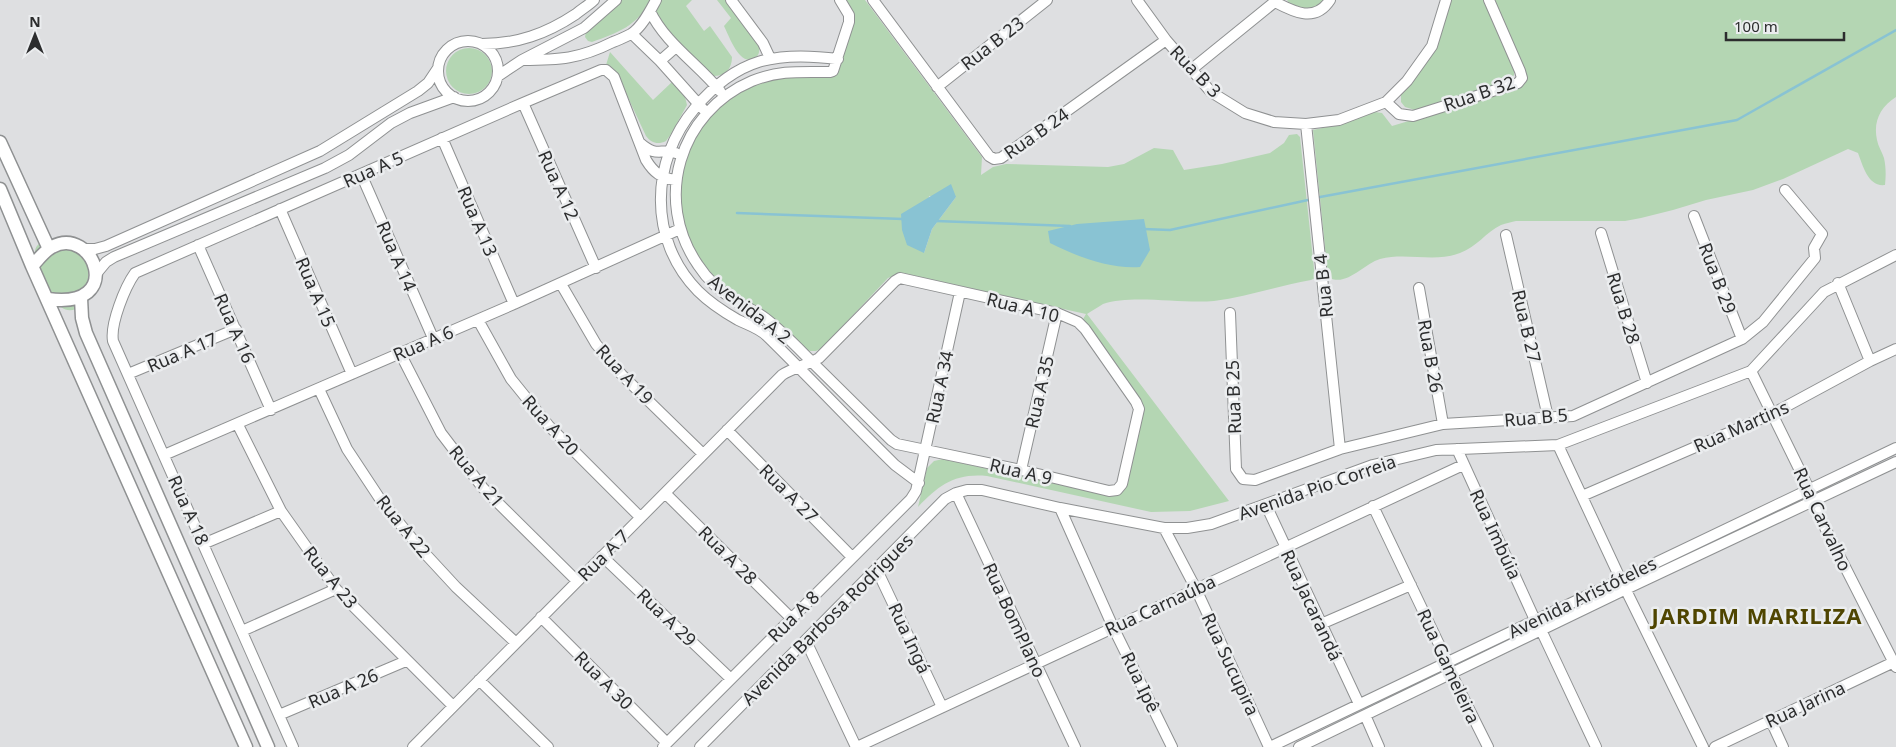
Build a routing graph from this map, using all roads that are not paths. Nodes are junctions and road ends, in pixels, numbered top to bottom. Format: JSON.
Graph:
{"nodes":[{"id":1,"x":594,"y":0,"type":"edge"},
{"id":2,"x":616,"y":0,"type":"edge"},
{"id":3,"x":656,"y":0,"type":"edge"},
{"id":4,"x":730,"y":0,"type":"edge"},
{"id":5,"x":840,"y":0,"type":"edge"},
{"id":6,"x":1047,"y":0,"type":"edge"},
{"id":7,"x":1137,"y":0,"type":"edge"},
{"id":8,"x":1330,"y":0,"type":"edge"},
{"id":9,"x":1446,"y":0,"type":"edge"},
{"id":10,"x":1489,"y":0,"type":"edge"},
{"id":11,"x":875,"y":1,"type":"edge"},
{"id":12,"x":1276,"y":1,"type":"edge"},
{"id":13,"x":650,"y":11,"type":"junction"},
{"id":14,"x":632,"y":34,"type":"junction"},
{"id":15,"x":1166,"y":40,"type":"junction"},
{"id":16,"x":482,"y":44,"type":"junction"},
{"id":17,"x":676,"y":47,"type":"junction"},
{"id":18,"x":770,"y":58,"type":"junction"},
{"id":19,"x":838,"y":59,"type":"junction"},
{"id":20,"x":522,"y":60,"type":"junction"},
{"id":21,"x":660,"y":61,"type":"junction"},
{"id":22,"x":438,"y":68,"type":"junction"},
{"id":23,"x":1192,"y":69,"type":"junction"},
{"id":24,"x":498,"y":76,"type":"junction"},
{"id":25,"x":936,"y":86,"type":"junction"},
{"id":26,"x":716,"y":87,"type":"junction"},
{"id":27,"x":454,"y":97,"type":"junction"},
{"id":28,"x":725,"y":97,"type":"junction"},
{"id":29,"x":1386,"y":102,"type":"junction"},
{"id":30,"x":523,"y":103,"type":"junction"},
{"id":31,"x":699,"y":104,"type":"junction"},
{"id":32,"x":707,"y":113,"type":"junction"},
{"id":33,"x":1306,"y":124,"type":"junction"},
{"id":34,"x":442,"y":138,"type":"junction"},
{"id":35,"x":0,"y":142,"type":"edge"},
{"id":36,"x":640,"y":143,"type":"junction"},
{"id":37,"x":670,"y":151,"type":"junction"},
{"id":38,"x":682,"y":155,"type":"junction"},
{"id":39,"x":361,"y":174,"type":"junction"},
{"id":40,"x":663,"y":178,"type":"junction"},
{"id":41,"x":676,"y":180,"type":"junction"},
{"id":42,"x":0,"y":189,"type":"edge"},
{"id":43,"x":1785,"y":190,"type":"dead end"},
{"id":44,"x":280,"y":209,"type":"junction"},
{"id":45,"x":1694,"y":216,"type":"dead end"},
{"id":46,"x":680,"y":229,"type":"junction"},
{"id":47,"x":1601,"y":233,"type":"dead end"},
{"id":48,"x":664,"y":235,"type":"junction"},
{"id":49,"x":1506,"y":235,"type":"dead end"},
{"id":50,"x":198,"y":246,"type":"junction"},
{"id":51,"x":49,"y":249,"type":"junction"},
{"id":52,"x":84,"y":249,"type":"junction"},
{"id":53,"x":1896,"y":255,"type":"edge"},
{"id":54,"x":32,"y":266,"type":"junction"},
{"id":55,"x":596,"y":268,"type":"junction"},
{"id":56,"x":135,"y":273,"type":"joint"},
{"id":57,"x":96,"y":274,"type":"junction"},
{"id":58,"x":1838,"y":283,"type":"junction"},
{"id":59,"x":561,"y":284,"type":"junction"},
{"id":60,"x":1419,"y":288,"type":"dead end"},
{"id":61,"x":960,"y":292,"type":"junction"},
{"id":62,"x":81,"y":298,"type":"junction"},
{"id":63,"x":48,"y":299,"type":"junction"},
{"id":64,"x":514,"y":304,"type":"junction"},
{"id":65,"x":1057,"y":313,"type":"junction"},
{"id":66,"x":1230,"y":313,"type":"dead end"},
{"id":67,"x":478,"y":320,"type":"junction"},
{"id":68,"x":236,"y":329,"type":"junction"},
{"id":69,"x":432,"y":338,"type":"junction"},
{"id":70,"x":1742,"y":339,"type":"junction"},
{"id":71,"x":1896,"y":349,"type":"edge"},
{"id":72,"x":400,"y":353,"type":"junction"},
{"id":73,"x":1870,"y":361,"type":"junction"},
{"id":74,"x":812,"y":362,"type":"junction"},
{"id":75,"x":797,"y":367,"type":"junction"},
{"id":76,"x":1751,"y":371,"type":"junction"},
{"id":77,"x":128,"y":374,"type":"junction"},
{"id":78,"x":352,"y":374,"type":"junction"},
{"id":79,"x":1647,"y":383,"type":"junction"},
{"id":80,"x":319,"y":389,"type":"junction"},
{"id":81,"x":271,"y":410,"type":"junction"},
{"id":82,"x":1772,"y":414,"type":"junction"},
{"id":83,"x":1548,"y":417,"type":"junction"},
{"id":84,"x":1443,"y":424,"type":"junction"},
{"id":85,"x":238,"y":425,"type":"junction"},
{"id":86,"x":727,"y":430,"type":"junction"},
{"id":87,"x":1558,"y":445,"type":"junction"},
{"id":88,"x":1896,"y":448,"type":"edge"},
{"id":89,"x":1340,"y":449,"type":"junction"},
{"id":90,"x":1456,"y":449,"type":"junction"},
{"id":91,"x":926,"y":450,"type":"junction"},
{"id":92,"x":703,"y":454,"type":"junction"},
{"id":93,"x":164,"y":455,"type":"junction"},
{"id":94,"x":1896,"y":462,"type":"edge"},
{"id":95,"x":1463,"y":465,"type":"junction"},
{"id":96,"x":1021,"y":470,"type":"junction"},
{"id":97,"x":1243,"y":479,"type":"joint"},
{"id":98,"x":919,"y":483,"type":"junction"},
{"id":99,"x":1809,"y":489,"type":"junction"},
{"id":100,"x":1117,"y":490,"type":"joint"},
{"id":101,"x":665,"y":493,"type":"junction"},
{"id":102,"x":956,"y":493,"type":"junction"},
{"id":103,"x":1582,"y":496,"type":"junction"},
{"id":104,"x":1812,"y":502,"type":"junction"},
{"id":105,"x":1266,"y":505,"type":"junction"},
{"id":106,"x":1373,"y":506,"type":"junction"},
{"id":107,"x":1060,"y":508,"type":"junction"},
{"id":108,"x":281,"y":511,"type":"junction"},
{"id":109,"x":640,"y":517,"type":"junction"},
{"id":110,"x":1164,"y":528,"type":"junction"},
{"id":111,"x":203,"y":544,"type":"junction"},
{"id":112,"x":1286,"y":547,"type":"junction"},
{"id":113,"x":602,"y":556,"type":"junction"},
{"id":114,"x":852,"y":557,"type":"junction"},
{"id":115,"x":877,"y":570,"type":"junction"},
{"id":116,"x":1620,"y":578,"type":"junction"},
{"id":117,"x":577,"y":581,"type":"junction"},
{"id":118,"x":1411,"y":585,"type":"junction"},
{"id":119,"x":336,"y":589,"type":"junction"},
{"id":120,"x":1196,"y":589,"type":"junction"},
{"id":121,"x":1626,"y":589,"type":"junction"},
{"id":122,"x":541,"y":618,"type":"junction"},
{"id":123,"x":791,"y":618,"type":"junction"},
{"id":124,"x":1535,"y":620,"type":"junction"},
{"id":125,"x":1321,"y":624,"type":"junction"},
{"id":126,"x":1113,"y":627,"type":"junction"},
{"id":127,"x":1541,"y":630,"type":"junction"},
{"id":128,"x":242,"y":631,"type":"junction"},
{"id":129,"x":806,"y":641,"type":"junction"},
{"id":130,"x":516,"y":643,"type":"junction"},
{"id":131,"x":406,"y":661,"type":"junction"},
{"id":132,"x":1447,"y":662,"type":"junction"},
{"id":133,"x":1035,"y":663,"type":"junction"},
{"id":134,"x":1895,"y":664,"type":"edge"},
{"id":135,"x":1451,"y":672,"type":"junction"},
{"id":136,"x":731,"y":679,"type":"junction"},
{"id":137,"x":479,"y":680,"type":"junction"},
{"id":138,"x":1359,"y":704,"type":"junction"},
{"id":139,"x":453,"y":706,"type":"junction"},
{"id":140,"x":942,"y":707,"type":"junction"},
{"id":141,"x":1365,"y":715,"type":"junction"},
{"id":142,"x":279,"y":716,"type":"junction"},
{"id":143,"x":1771,"y":721,"type":"junction"},
{"id":144,"x":665,"y":745,"type":"edge"},
{"id":145,"x":1070,"y":745,"type":"edge"},
{"id":146,"x":415,"y":746,"type":"edge"},
{"id":147,"x":246,"y":747,"type":"edge"},
{"id":148,"x":268,"y":747,"type":"edge"},
{"id":149,"x":293,"y":747,"type":"edge"},
{"id":150,"x":548,"y":747,"type":"edge"},
{"id":151,"x":700,"y":747,"type":"edge"},
{"id":152,"x":857,"y":747,"type":"edge"},
{"id":153,"x":1172,"y":747,"type":"edge"},
{"id":154,"x":1269,"y":747,"type":"edge"},
{"id":155,"x":1299,"y":747,"type":"edge"},
{"id":156,"x":1379,"y":747,"type":"edge"},
{"id":157,"x":1488,"y":747,"type":"edge"},
{"id":158,"x":1596,"y":747,"type":"edge"},
{"id":159,"x":1703,"y":747,"type":"edge"},
{"id":160,"x":1715,"y":747,"type":"edge"},
{"id":161,"x":1782,"y":747,"type":"edge"}],
"edges":[{"from":1,"to":16,"type":"street"},
{"from":2,"to":20,"type":"street"},
{"from":3,"to":13,"type":"street"},
{"from":4,"to":18,"type":"street"},
{"from":5,"to":19,"type":"street"},
{"from":6,"to":25,"type":"street","name":"Rua B 23"},
{"from":7,"to":15,"type":"street","name":"Rua B 3"},
{"from":8,"to":12,"type":"street"},
{"from":9,"to":29,"type":"street","name":"Rua B 3"},
{"from":10,"to":29,"type":"street","name":"Rua B 32"},
{"from":11,"to":25,"type":"street","name":"Rua B 24"},
{"from":12,"to":23,"type":"street"},
{"from":13,"to":14,"type":"street"},
{"from":13,"to":17,"type":"street"},
{"from":14,"to":20,"type":"street"},
{"from":14,"to":21,"type":"street"},
{"from":15,"to":23,"type":"street","name":"Rua B 3"},
{"from":15,"to":25,"type":"street","name":"Rua B 24"},
{"from":16,"to":22,"type":"street"},
{"from":16,"to":24,"type":"street"},
{"from":17,"to":21,"type":"street"},
{"from":17,"to":26,"type":"street"},
{"from":18,"to":19,"type":"street","name":"Avenida A 2"},
{"from":18,"to":26,"type":"street","name":"Avenida A 2"},
{"from":19,"to":28,"type":"street","name":"Avenida A 2"},
{"from":20,"to":24,"type":"street"},
{"from":21,"to":31,"type":"street"},
{"from":22,"to":27,"type":"street"},
{"from":22,"to":52,"type":"street"},
{"from":23,"to":33,"type":"street","name":"Rua B 3"},
{"from":24,"to":27,"type":"street"},
{"from":26,"to":28,"type":"street"},
{"from":26,"to":31,"type":"street","name":"Avenida A 2"},
{"from":27,"to":57,"type":"street"},
{"from":28,"to":32,"type":"street","name":"Avenida A 2"},
{"from":29,"to":33,"type":"street","name":"Rua B 3"},
{"from":30,"to":34,"type":"street","name":"Rua A 5"},
{"from":30,"to":36,"type":"street","name":"Rua A 5"},
{"from":30,"to":55,"type":"street","name":"Rua A 12"},
{"from":31,"to":32,"type":"street"},
{"from":31,"to":37,"type":"street","name":"Avenida A 2"},
{"from":32,"to":38,"type":"street","name":"Avenida A 2"},
{"from":33,"to":89,"type":"street","name":"Rua B 4"},
{"from":34,"to":39,"type":"street","name":"Rua A 5"},
{"from":34,"to":64,"type":"street","name":"Rua A 13"},
{"from":35,"to":51,"type":"main road"},
{"from":36,"to":37,"type":"street"},
{"from":36,"to":40,"type":"street"},
{"from":37,"to":38,"type":"street"},
{"from":37,"to":40,"type":"street","name":"Avenida A 2"},
{"from":38,"to":41,"type":"street","name":"Avenida A 2"},
{"from":39,"to":44,"type":"street","name":"Rua A 5"},
{"from":39,"to":69,"type":"street","name":"Rua A 14"},
{"from":40,"to":41,"type":"street"},
{"from":40,"to":48,"type":"street","name":"Avenida A 2"},
{"from":41,"to":46,"type":"street","name":"Avenida A 2"},
{"from":42,"to":54,"type":"main road"},
{"from":43,"to":70,"type":"street","name":"Rua B 5"},
{"from":44,"to":50,"type":"street","name":"Rua A 5"},
{"from":44,"to":78,"type":"street","name":"Rua A 15"},
{"from":45,"to":70,"type":"street","name":"Rua B 29"},
{"from":46,"to":48,"type":"street","name":"Rua A 6"},
{"from":46,"to":74,"type":"street","name":"Avenida A 2"},
{"from":47,"to":79,"type":"street","name":"Rua B 28"},
{"from":48,"to":55,"type":"street","name":"Rua A 6"},
{"from":48,"to":75,"type":"street","name":"Avenida A 2"},
{"from":49,"to":83,"type":"street","name":"Rua B 27"},
{"from":50,"to":56,"type":"street","name":"Rua A 5"},
{"from":50,"to":68,"type":"street","name":"Rua A 16"},
{"from":51,"to":52,"type":"main road"},
{"from":51,"to":54,"type":"main road"},
{"from":52,"to":57,"type":"main road"},
{"from":53,"to":58,"type":"street","name":"Avenida Pio Correia"},
{"from":54,"to":63,"type":"main road"},
{"from":55,"to":59,"type":"street","name":"Rua A 6"},
{"from":56,"to":77,"type":"street","name":"Rua A 18"},
{"from":57,"to":62,"type":"main road"},
{"from":58,"to":73,"type":"street"},
{"from":58,"to":76,"type":"street","name":"Avenida Pio Correia"},
{"from":59,"to":64,"type":"street","name":"Rua A 6"},
{"from":59,"to":92,"type":"street","name":"Rua A 19"},
{"from":60,"to":84,"type":"street","name":"Rua B 26"},
{"from":61,"to":65,"type":"street","name":"Rua A 10"},
{"from":61,"to":74,"type":"street","name":"Rua A 10"},
{"from":61,"to":91,"type":"street","name":"Rua A 34"},
{"from":62,"to":63,"type":"main road"},
{"from":62,"to":148,"type":"main road"},
{"from":63,"to":147,"type":"main road"},
{"from":64,"to":67,"type":"street","name":"Rua A 6"},
{"from":65,"to":96,"type":"street","name":"Rua A 35"},
{"from":65,"to":100,"type":"street","name":"Rua A 10"},
{"from":66,"to":97,"type":"street","name":"Rua B 25"},
{"from":67,"to":69,"type":"street","name":"Rua A 6"},
{"from":67,"to":109,"type":"street","name":"Rua A 20"},
{"from":68,"to":77,"type":"street","name":"Rua A 17"},
{"from":68,"to":81,"type":"street","name":"Rua A 16"},
{"from":69,"to":72,"type":"street","name":"Rua A 6"},
{"from":70,"to":79,"type":"street","name":"Rua B 5"},
{"from":71,"to":73,"type":"street","name":"Rua Martins"},
{"from":72,"to":78,"type":"street","name":"Rua A 6"},
{"from":72,"to":117,"type":"street","name":"Rua A 21"},
{"from":73,"to":82,"type":"street","name":"Rua Martins"},
{"from":74,"to":75,"type":"street","name":"Rua A 7"},
{"from":74,"to":91,"type":"street","name":"Avenida A 2"},
{"from":75,"to":86,"type":"street","name":"Rua A 7"},
{"from":75,"to":98,"type":"street","name":"Avenida A 2"},
{"from":76,"to":82,"type":"street","name":"Rua Carvalho"},
{"from":76,"to":87,"type":"street","name":"Avenida Pio Correia"},
{"from":77,"to":93,"type":"street","name":"Rua A 18"},
{"from":78,"to":80,"type":"street","name":"Rua A 6"},
{"from":79,"to":83,"type":"street","name":"Rua B 5"},
{"from":80,"to":81,"type":"street","name":"Rua A 6"},
{"from":80,"to":130,"type":"street","name":"Rua A 22"},
{"from":81,"to":85,"type":"street","name":"Rua A 6"},
{"from":82,"to":99,"type":"street","name":"Rua Carvalho"},
{"from":82,"to":103,"type":"street","name":"Rua Martins"},
{"from":83,"to":84,"type":"street","name":"Rua B 5"},
{"from":84,"to":89,"type":"street","name":"Rua B 5"},
{"from":85,"to":93,"type":"street","name":"Rua A 6"},
{"from":85,"to":108,"type":"street","name":"Rua A 23"},
{"from":86,"to":92,"type":"street","name":"Rua A 7"},
{"from":86,"to":114,"type":"street","name":"Rua A 27"},
{"from":87,"to":90,"type":"street","name":"Avenida Pio Correia"},
{"from":87,"to":103,"type":"street"},
{"from":88,"to":99,"type":"street","name":"Avenida Aristóteles"},
{"from":89,"to":97,"type":"street","name":"Rua B 5"},
{"from":90,"to":95,"type":"street","name":"Rua Imbúia"},
{"from":90,"to":105,"type":"street","name":"Avenida Pio Correia"},
{"from":91,"to":96,"type":"street","name":"Rua A 9"},
{"from":91,"to":98,"type":"street","name":"Rua A 34"},
{"from":92,"to":101,"type":"street","name":"Rua A 7"},
{"from":93,"to":111,"type":"street","name":"Rua A 18"},
{"from":94,"to":104,"type":"street","name":"Avenida Aristóteles"},
{"from":95,"to":106,"type":"street","name":"Rua Carnaúba"},
{"from":95,"to":124,"type":"street","name":"Rua Imbúia"},
{"from":96,"to":100,"type":"street","name":"Rua A 9"},
{"from":98,"to":114,"type":"street","name":"Rua A 8"},
{"from":99,"to":104,"type":"street","name":"Rua Carvalho"},
{"from":99,"to":116,"type":"street","name":"Avenida Aristóteles"},
{"from":101,"to":109,"type":"street","name":"Rua A 7"},
{"from":101,"to":123,"type":"street","name":"Rua A 28"},
{"from":102,"to":107,"type":"street","name":"Avenida Pio Correia"},
{"from":102,"to":115,"type":"street","name":"Avenida Barbosa Rodrigues"},
{"from":102,"to":133,"type":"street","name":"Rua BomPlano"},
{"from":103,"to":116,"type":"street"},
{"from":104,"to":121,"type":"street","name":"Avenida Aristóteles"},
{"from":104,"to":134,"type":"street","name":"Rua Carvalho"},
{"from":105,"to":110,"type":"street","name":"Avenida Pio Correia"},
{"from":105,"to":112,"type":"street","name":"Rua Jacarandá"},
{"from":106,"to":112,"type":"street","name":"Rua Carnaúba"},
{"from":106,"to":118,"type":"street","name":"Rua Gameleira"},
{"from":107,"to":110,"type":"street","name":"Avenida Pio Correia"},
{"from":107,"to":126,"type":"street","name":"Rua Ipê"},
{"from":108,"to":111,"type":"street"},
{"from":108,"to":119,"type":"street","name":"Rua A 23"},
{"from":109,"to":113,"type":"street","name":"Rua A 7"},
{"from":110,"to":120,"type":"street","name":"Rua Sucupira"},
{"from":111,"to":128,"type":"street","name":"Rua A 18"},
{"from":112,"to":120,"type":"street","name":"Rua Carnaúba"},
{"from":112,"to":125,"type":"street","name":"Rua Jacarandá"},
{"from":113,"to":117,"type":"street","name":"Rua A 7"},
{"from":113,"to":136,"type":"street","name":"Rua A 29"},
{"from":114,"to":123,"type":"street","name":"Rua A 8"},
{"from":115,"to":129,"type":"street","name":"Avenida Barbosa Rodrigues"},
{"from":115,"to":140,"type":"street","name":"Rua Ingá"},
{"from":116,"to":121,"type":"street"},
{"from":116,"to":124,"type":"street","name":"Avenida Aristóteles"},
{"from":117,"to":122,"type":"street","name":"Rua A 7"},
{"from":118,"to":125,"type":"street"},
{"from":118,"to":132,"type":"street","name":"Rua Gameleira"},
{"from":119,"to":128,"type":"street"},
{"from":119,"to":131,"type":"street","name":"Rua A 23"},
{"from":120,"to":126,"type":"street","name":"Rua Carnaúba"},
{"from":120,"to":154,"type":"street","name":"Rua Sucupira"},
{"from":121,"to":127,"type":"street","name":"Avenida Aristóteles"},
{"from":121,"to":159,"type":"street"},
{"from":122,"to":130,"type":"street","name":"Rua A 7"},
{"from":122,"to":144,"type":"street","name":"Rua A 30"},
{"from":123,"to":136,"type":"street","name":"Rua A 8"},
{"from":124,"to":132,"type":"street","name":"Avenida Aristóteles"},
{"from":125,"to":138,"type":"street","name":"Rua Jacarandá"},
{"from":126,"to":133,"type":"street","name":"Rua Carnaúba"},
{"from":126,"to":153,"type":"street","name":"Rua Ipê"},
{"from":127,"to":135,"type":"street","name":"Avenida Aristóteles"},
{"from":127,"to":158,"type":"street"},
{"from":128,"to":142,"type":"street","name":"Rua A 18"},
{"from":129,"to":151,"type":"street","name":"Avenida Barbosa Rodrigues"},
{"from":129,"to":152,"type":"street"},
{"from":130,"to":137,"type":"street","name":"Rua A 7"},
{"from":131,"to":139,"type":"street","name":"Rua A 23"},
{"from":131,"to":142,"type":"street","name":"Rua A 26"},
{"from":132,"to":135,"type":"street","name":"Rua Gameleira"},
{"from":132,"to":138,"type":"street","name":"Avenida Aristóteles"},
{"from":133,"to":140,"type":"street","name":"Rua Carnaúba"},
{"from":133,"to":145,"type":"street","name":"Rua BomPlano"},
{"from":134,"to":143,"type":"street","name":"Rua Jarina"},
{"from":135,"to":141,"type":"street","name":"Avenida Aristóteles"},
{"from":135,"to":157,"type":"street","name":"Rua Gameleira"},
{"from":136,"to":144,"type":"street","name":"Rua A 8"},
{"from":137,"to":139,"type":"street","name":"Rua A 7"},
{"from":137,"to":150,"type":"street"},
{"from":138,"to":154,"type":"street","name":"Avenida Aristóteles"},
{"from":139,"to":146,"type":"street","name":"Rua A 7"},
{"from":140,"to":152,"type":"street","name":"Rua Carnaúba"},
{"from":141,"to":155,"type":"street","name":"Avenida Aristóteles"},
{"from":141,"to":156,"type":"street"},
{"from":142,"to":149,"type":"street","name":"Rua A 18"},
{"from":143,"to":160,"type":"street","name":"Rua Jarina"},
{"from":143,"to":161,"type":"street"}]}
